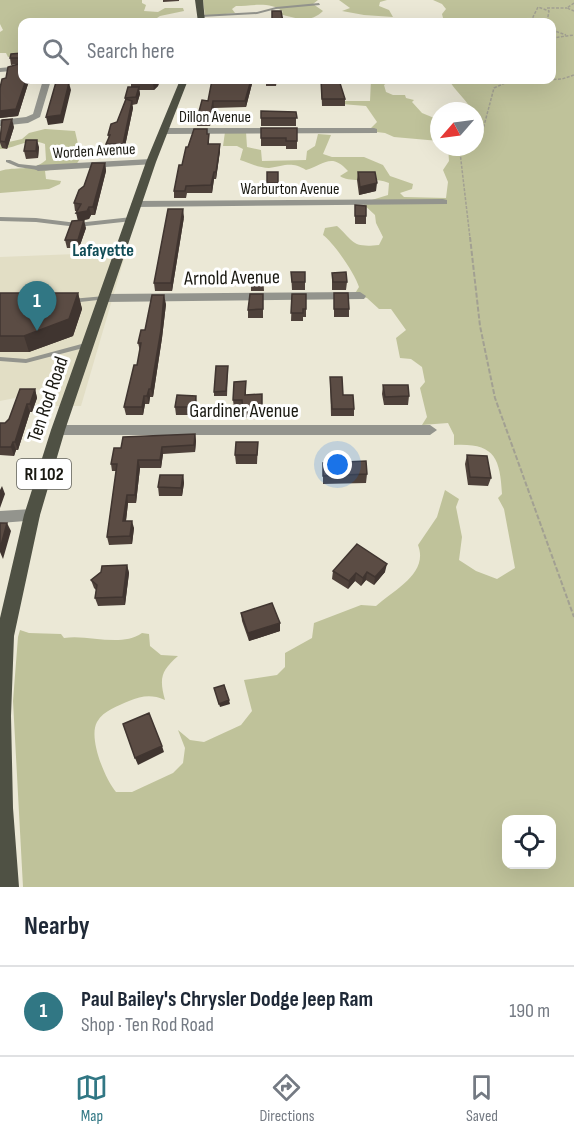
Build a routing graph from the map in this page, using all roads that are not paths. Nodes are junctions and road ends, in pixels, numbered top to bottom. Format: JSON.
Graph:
{"nodes":[{"id":1,"x":199,"y":0,"type":"edge"},
{"id":2,"x":319,"y":4,"type":"dead end"},
{"id":3,"x":261,"y":12,"type":"junction"},
{"id":4,"x":202,"y":18,"type":"edge"},
{"id":5,"x":210,"y":18,"type":"edge"},
{"id":6,"x":262,"y":18,"type":"edge"},
{"id":7,"x":18,"y":68,"type":"edge"},
{"id":8,"x":0,"y":70,"type":"edge"},
{"id":9,"x":46,"y":84,"type":"edge"},
{"id":10,"x":182,"y":84,"type":"edge"},
{"id":11,"x":0,"y":123,"type":"edge"},
{"id":12,"x":164,"y":131,"type":"junction"},
{"id":13,"x":374,"y":131,"type":"dead end"},
{"id":14,"x":8,"y":161,"type":"dead end"},
{"id":15,"x":151,"y":162,"type":"junction"},
{"id":16,"x":38,"y":168,"type":"joint"},
{"id":17,"x":443,"y":202,"type":"dead end"},
{"id":18,"x":134,"y":211,"type":"junction"},
{"id":19,"x":0,"y":219,"type":"edge"},
{"id":20,"x":360,"y":296,"type":"dead end"},
{"id":21,"x":105,"y":298,"type":"junction"},
{"id":22,"x":67,"y":302,"type":"edge"},
{"id":23,"x":89,"y":344,"type":"junction"},
{"id":24,"x":0,"y":359,"type":"edge"},
{"id":25,"x":58,"y":430,"type":"junction"},
{"id":26,"x":430,"y":430,"type":"dead end"},
{"id":27,"x":32,"y":515,"type":"junction"},
{"id":28,"x":0,"y":517,"type":"edge"},
{"id":29,"x":2,"y":637,"type":"edge"},
{"id":30,"x":8,"y":887,"type":"edge"}],
"edges":[{"from":1,"to":4,"type":"main road"},
{"from":2,"to":3,"type":"lane"},
{"from":3,"to":5,"type":"lane"},
{"from":3,"to":6,"type":"lane"},
{"from":7,"to":8,"type":"street"},
{"from":9,"to":11,"type":"street"},
{"from":10,"to":12,"type":"main road","name":"Ten Rod Road","number":"RI 102"},
{"from":12,"to":13,"type":"street","name":"Dillon Avenue"},
{"from":12,"to":15,"type":"main road","name":"Ten Rod Road","number":"RI 102"},
{"from":14,"to":16,"type":"lane"},
{"from":15,"to":16,"type":"street","name":"Worden Avenue"},
{"from":15,"to":18,"type":"main road","name":"Ten Rod Road","number":"RI 102"},
{"from":17,"to":18,"type":"street","name":"Warburton Avenue"},
{"from":18,"to":19,"type":"lane"},
{"from":18,"to":21,"type":"main road","name":"Ten Rod Road","number":"RI 102"},
{"from":20,"to":21,"type":"street","name":"Arnold Avenue"},
{"from":21,"to":22,"type":"lane"},
{"from":21,"to":23,"type":"main road","name":"Ten Rod Road","number":"RI 102"},
{"from":23,"to":24,"type":"lane"},
{"from":23,"to":25,"type":"main road","name":"Ten Rod Road","number":"RI 102"},
{"from":25,"to":26,"type":"street","name":"Gardiner Avenue"},
{"from":25,"to":27,"type":"main road","name":"Ten Rod Road","number":"RI 102"},
{"from":27,"to":28,"type":"street"},
{"from":27,"to":29,"type":"main road","name":"Ten Rod Road","number":"RI 102"},
{"from":29,"to":30,"type":"main road","name":"Ten Rod Road","number":"RI 102"}]}
